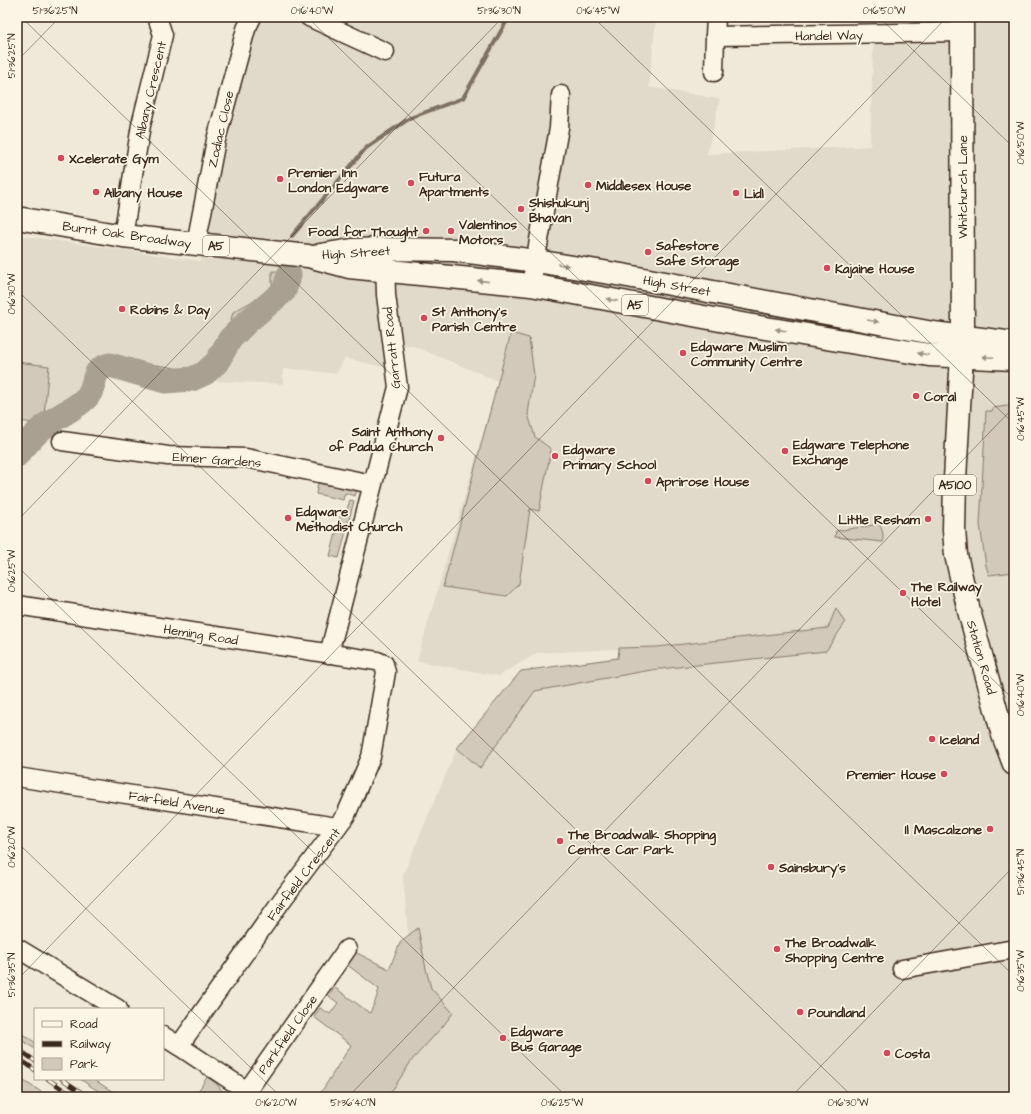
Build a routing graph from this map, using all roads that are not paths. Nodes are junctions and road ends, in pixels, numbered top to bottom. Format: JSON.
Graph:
{"nodes":[{"id":1,"x":157,"y":17,"type":"edge"},
{"id":2,"x":252,"y":17,"type":"edge"},
{"id":3,"x":309,"y":17,"type":"edge"},
{"id":4,"x":716,"y":17,"type":"edge"},
{"id":5,"x":962,"y":24,"type":"edge"},
{"id":6,"x":715,"y":36,"type":"junction"},
{"id":7,"x":385,"y":52,"type":"dead end"},
{"id":8,"x":714,"y":72,"type":"dead end"},
{"id":9,"x":561,"y":95,"type":"dead end"},
{"id":10,"x":17,"y":218,"type":"edge"},
{"id":11,"x":123,"y":236,"type":"junction"},
{"id":12,"x":196,"y":244,"type":"junction"},
{"id":13,"x":386,"y":249,"type":"junction"},
{"id":14,"x":308,"y":256,"type":"junction"},
{"id":15,"x":536,"y":261,"type":"junction"},
{"id":16,"x":384,"y":271,"type":"junction"},
{"id":17,"x":531,"y":285,"type":"junction"},
{"id":18,"x":1014,"y":343,"type":"edge"},
{"id":19,"x":962,"y":346,"type":"junction"},
{"id":20,"x":1014,"y":359,"type":"edge"},
{"id":21,"x":62,"y":441,"type":"dead end"},
{"id":22,"x":372,"y":484,"type":"junction"},
{"id":23,"x":17,"y":605,"type":"edge"},
{"id":24,"x":329,"y":654,"type":"junction"},
{"id":25,"x":384,"y":664,"type":"joint"},
{"id":26,"x":1014,"y":764,"type":"edge"},
{"id":27,"x":17,"y":777,"type":"edge"},
{"id":28,"x":337,"y":827,"type":"junction"},
{"id":29,"x":17,"y":948,"type":"edge"},
{"id":30,"x":347,"y":949,"type":"dead end"},
{"id":31,"x":1014,"y":949,"type":"edge"},
{"id":32,"x":902,"y":969,"type":"dead end"},
{"id":33,"x":116,"y":1008,"type":"edge"},
{"id":34,"x":164,"y":1037,"type":"edge"},
{"id":35,"x":179,"y":1046,"type":"junction"}],
"edges":[{"from":1,"to":11,"type":"street","name":"Albany Crescent"},
{"from":2,"to":12,"type":"street","name":"Zodiac Close"},
{"from":3,"to":7,"type":"street"},
{"from":4,"to":6,"type":"street"},
{"from":5,"to":6,"type":"street","name":"Handel Way"},
{"from":5,"to":19,"type":"main road","name":"Whitchurch Lane"},
{"from":6,"to":8,"type":"street"},
{"from":9,"to":15,"type":"street"},
{"from":10,"to":11,"type":"main road","name":"Burnt Oak Broadway","number":"A5"},
{"from":11,"to":12,"type":"main road","name":"Burnt Oak Broadway","number":"A5"},
{"from":12,"to":14,"type":"main road","name":"Burnt Oak Broadway","number":"A5"},
{"from":13,"to":14,"type":"main road","name":"High Street","number":"A5"},
{"from":13,"to":15,"type":"main road","name":"High Street","number":"A5"},
{"from":13,"to":16,"type":"street","name":"Garratt Road"},
{"from":14,"to":16,"type":"main road","name":"High Street","number":"A5"},
{"from":15,"to":17,"type":"street"},
{"from":15,"to":19,"type":"main road","name":"High Street","number":"A5","one_way":true},
{"from":17,"to":16,"type":"main road","name":"High Street","number":"A5","one_way":true},
{"from":16,"to":22,"type":"street","name":"Garratt Road"},
{"from":19,"to":17,"type":"main road","name":"High Street","number":"A5","one_way":true},
{"from":18,"to":19,"type":"main road","name":"High Street","number":"A5"},
{"from":20,"to":19,"type":"main road","name":"High Street","number":"A5","one_way":true},
{"from":19,"to":26,"type":"main road","name":"Station Road","number":"A5100"},
{"from":21,"to":22,"type":"street","name":"Elmer Gardens"},
{"from":22,"to":24,"type":"street","name":"Garratt Road"},
{"from":23,"to":24,"type":"street","name":"Heming Road"},
{"from":24,"to":25,"type":"street","name":"Heming Road"},
{"from":25,"to":28,"type":"street","name":"Fairfield Crescent"},
{"from":27,"to":28,"type":"street","name":"Fairfield Avenue"},
{"from":28,"to":35,"type":"street","name":"Fairfield Crescent"},
{"from":29,"to":33,"type":"street"},
{"from":30,"to":35,"type":"street","name":"Parkfield Close"},
{"from":31,"to":32,"type":"street"},
{"from":34,"to":35,"type":"street"}]}
